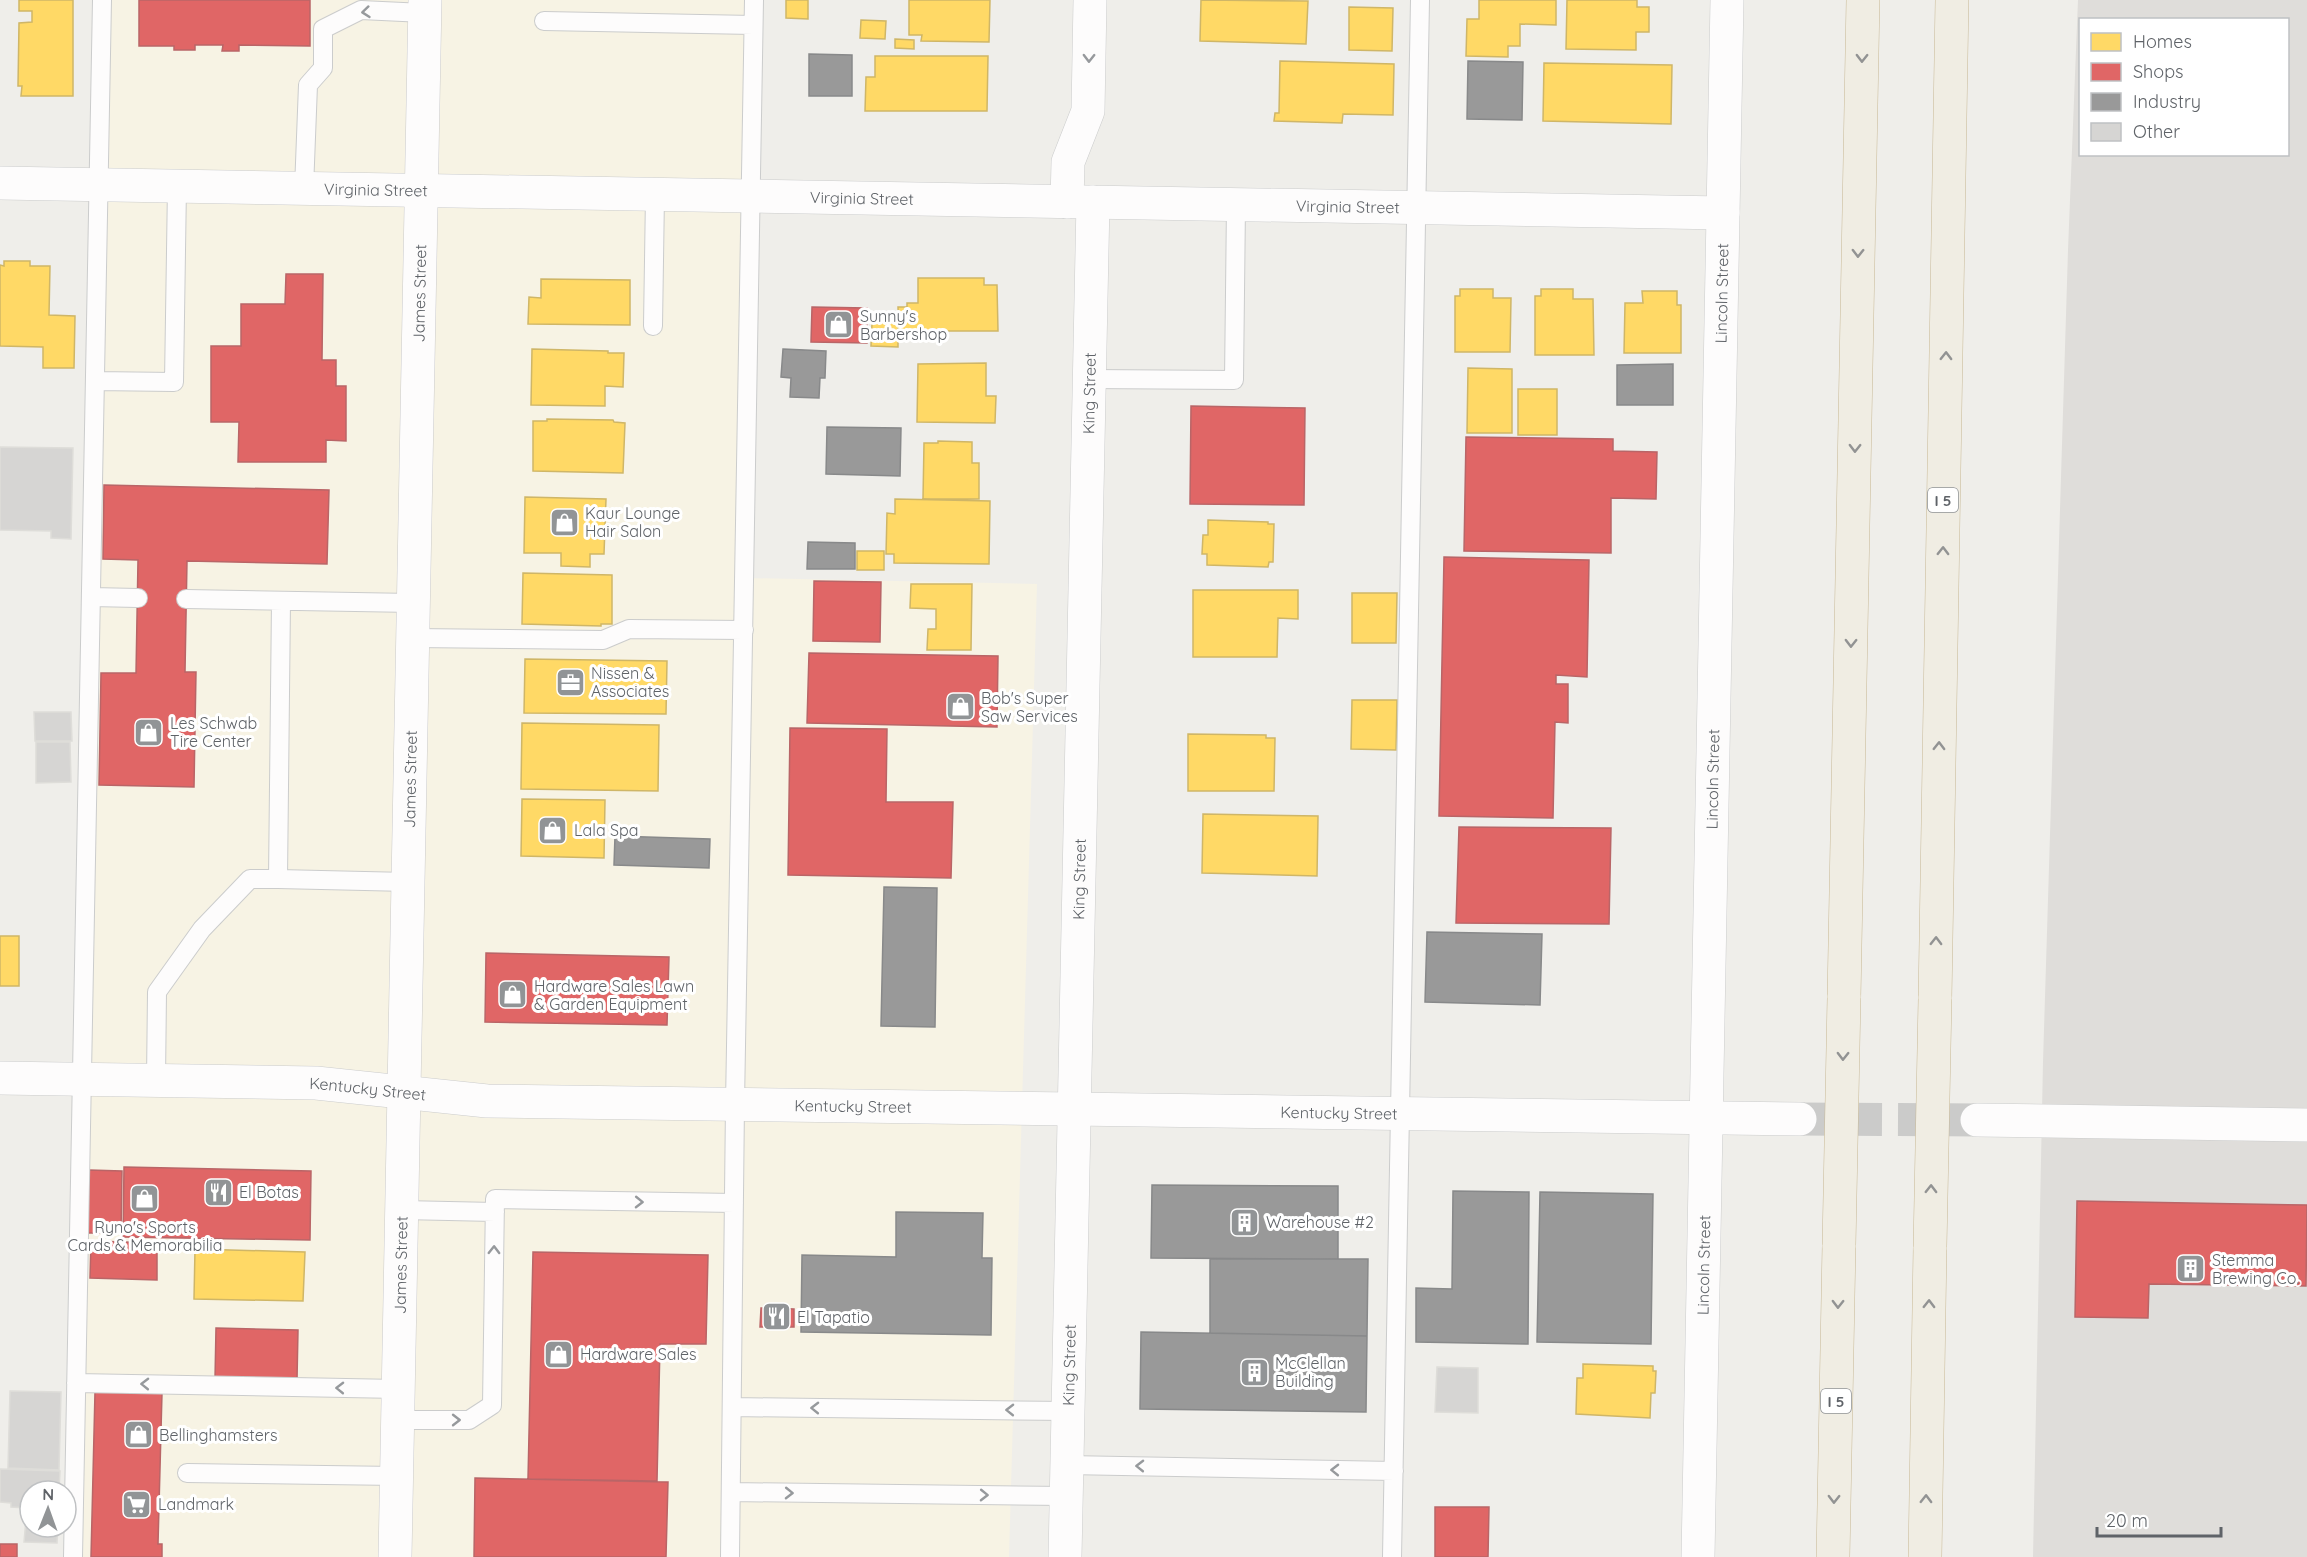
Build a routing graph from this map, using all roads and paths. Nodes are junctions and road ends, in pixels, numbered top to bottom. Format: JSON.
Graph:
{"nodes":[{"id":1,"x":102,"y":0,"type":"edge"},
{"id":2,"x":754,"y":0,"type":"edge"},
{"id":3,"x":1090,"y":0,"type":"edge"},
{"id":4,"x":1420,"y":0,"type":"edge"},
{"id":5,"x":1727,"y":0,"type":"edge"},
{"id":6,"x":1863,"y":0,"type":"edge"},
{"id":7,"x":1952,"y":0,"type":"edge"},
{"id":8,"x":424,"y":6,"type":"edge"},
{"id":9,"x":544,"y":21,"type":"dead end"},
{"id":10,"x":753,"y":25,"type":"junction"},
{"id":11,"x":0,"y":183,"type":"edge"},
{"id":12,"x":99,"y":185,"type":"junction"},
{"id":13,"x":177,"y":186,"type":"junction"},
{"id":14,"x":304,"y":189,"type":"junction"},
{"id":15,"x":421,"y":191,"type":"junction"},
{"id":16,"x":655,"y":195,"type":"junction"},
{"id":17,"x":751,"y":196,"type":"junction"},
{"id":18,"x":1080,"y":202,"type":"junction"},
{"id":19,"x":1236,"y":205,"type":"junction"},
{"id":20,"x":1417,"y":208,"type":"junction"},
{"id":21,"x":1724,"y":213,"type":"junction"},
{"id":22,"x":653,"y":326,"type":"dead end"},
{"id":23,"x":1089,"y":379,"type":"junction"},
{"id":24,"x":95,"y":381,"type":"junction"},
{"id":25,"x":91,"y":597,"type":"junction"},
{"id":26,"x":138,"y":598,"type":"dead end"},
{"id":27,"x":186,"y":599,"type":"dead end"},
{"id":28,"x":281,"y":601,"type":"junction"},
{"id":29,"x":413,"y":603,"type":"junction"},
{"id":30,"x":744,"y":630,"type":"junction"},
{"id":31,"x":413,"y":638,"type":"junction"},
{"id":32,"x":278,"y":879,"type":"junction"},
{"id":33,"x":408,"y":882,"type":"junction"},
{"id":34,"x":0,"y":1078,"type":"edge"},
{"id":35,"x":82,"y":1079,"type":"junction"},
{"id":36,"x":156,"y":1080,"type":"junction"},
{"id":37,"x":405,"y":1092,"type":"junction"},
{"id":38,"x":735,"y":1104,"type":"junction"},
{"id":39,"x":1075,"y":1109,"type":"junction"},
{"id":40,"x":1400,"y":1113,"type":"junction"},
{"id":41,"x":1707,"y":1117,"type":"junction"},
{"id":42,"x":1800,"y":1119,"type":"tunnel mouth"},
{"id":43,"x":1977,"y":1120,"type":"tunnel mouth"},
{"id":44,"x":2307,"y":1125,"type":"edge"},
{"id":45,"x":734,"y":1203,"type":"junction"},
{"id":46,"x":402,"y":1210,"type":"junction"},
{"id":47,"x":495,"y":1212,"type":"junction"},
{"id":48,"x":76,"y":1383,"type":"junction"},
{"id":49,"x":398,"y":1405,"type":"junction"},
{"id":50,"x":732,"y":1407,"type":"junction"},
{"id":51,"x":1068,"y":1411,"type":"junction"},
{"id":52,"x":1394,"y":1471,"type":"junction"},
{"id":53,"x":187,"y":1473,"type":"dead end"},
{"id":54,"x":397,"y":1476,"type":"junction"},
{"id":55,"x":1066,"y":1481,"type":"junction"},
{"id":56,"x":731,"y":1492,"type":"junction"},
{"id":57,"x":73,"y":1557,"type":"edge"},
{"id":58,"x":395,"y":1557,"type":"edge"},
{"id":59,"x":730,"y":1557,"type":"edge"},
{"id":60,"x":1065,"y":1557,"type":"edge"},
{"id":61,"x":1392,"y":1557,"type":"edge"},
{"id":62,"x":1698,"y":1557,"type":"edge"},
{"id":63,"x":1833,"y":1557,"type":"edge"},
{"id":64,"x":1925,"y":1557,"type":"edge"}],
"edges":[{"from":1,"to":12,"type":"lane"},
{"from":2,"to":10,"type":"lane"},
{"from":3,"to":18,"type":"street","name":"King Street","one_way":true},
{"from":4,"to":20,"type":"lane"},
{"from":5,"to":21,"type":"street","name":"Lincoln Street"},
{"from":6,"to":63,"type":"highway","number":"I 5","one_way":true,"bridge":true},
{"from":64,"to":7,"type":"highway","number":"I 5","one_way":true,"bridge":true},
{"from":8,"to":14,"type":"lane","one_way":true},
{"from":8,"to":15,"type":"street","name":"James Street"},
{"from":9,"to":10,"type":"lane"},
{"from":10,"to":17,"type":"lane"},
{"from":11,"to":12,"type":"street","name":"Virginia Street"},
{"from":12,"to":13,"type":"street","name":"Virginia Street"},
{"from":12,"to":24,"type":"lane"},
{"from":13,"to":14,"type":"street","name":"Virginia Street"},
{"from":13,"to":24,"type":"lane"},
{"from":14,"to":15,"type":"street","name":"Virginia Street"},
{"from":15,"to":16,"type":"street","name":"Virginia Street"},
{"from":15,"to":29,"type":"street","name":"James Street"},
{"from":16,"to":17,"type":"street","name":"Virginia Street"},
{"from":16,"to":22,"type":"lane"},
{"from":17,"to":18,"type":"street","name":"Virginia Street"},
{"from":17,"to":30,"type":"lane"},
{"from":18,"to":19,"type":"street","name":"Virginia Street"},
{"from":18,"to":23,"type":"street","name":"King Street"},
{"from":19,"to":20,"type":"street","name":"Virginia Street"},
{"from":19,"to":23,"type":"lane"},
{"from":20,"to":21,"type":"street","name":"Virginia Street"},
{"from":20,"to":40,"type":"lane"},
{"from":21,"to":41,"type":"street","name":"Lincoln Street"},
{"from":23,"to":39,"type":"street","name":"King Street"},
{"from":24,"to":25,"type":"lane"},
{"from":25,"to":26,"type":"lane"},
{"from":25,"to":35,"type":"lane"},
{"from":27,"to":28,"type":"lane"},
{"from":28,"to":29,"type":"lane"},
{"from":28,"to":32,"type":"lane"},
{"from":29,"to":31,"type":"street","name":"James Street"},
{"from":30,"to":31,"type":"lane"},
{"from":30,"to":38,"type":"lane"},
{"from":31,"to":33,"type":"street","name":"James Street"},
{"from":32,"to":33,"type":"lane"},
{"from":32,"to":36,"type":"lane"},
{"from":33,"to":37,"type":"street","name":"James Street"},
{"from":34,"to":35,"type":"street","name":"Kentucky Street"},
{"from":35,"to":36,"type":"street","name":"Kentucky Street"},
{"from":35,"to":48,"type":"lane"},
{"from":36,"to":37,"type":"street","name":"Kentucky Street"},
{"from":37,"to":38,"type":"street","name":"Kentucky Street"},
{"from":37,"to":46,"type":"street","name":"James Street"},
{"from":38,"to":39,"type":"street","name":"Kentucky Street"},
{"from":38,"to":45,"type":"lane"},
{"from":39,"to":40,"type":"street","name":"Kentucky Street"},
{"from":39,"to":51,"type":"street","name":"King Street"},
{"from":40,"to":41,"type":"street","name":"Kentucky Street"},
{"from":40,"to":52,"type":"lane"},
{"from":41,"to":42,"type":"street","name":"Kentucky Street"},
{"from":41,"to":62,"type":"street","name":"Lincoln Street"},
{"from":43,"to":44,"type":"street"},
{"from":47,"to":45,"type":"lane","one_way":true},
{"from":45,"to":50,"type":"lane"},
{"from":46,"to":47,"type":"lane"},
{"from":46,"to":49,"type":"street","name":"James Street"},
{"from":49,"to":47,"type":"lane","one_way":true},
{"from":49,"to":48,"type":"lane","one_way":true},
{"from":48,"to":57,"type":"lane"},
{"from":49,"to":54,"type":"street","name":"James Street"},
{"from":51,"to":50,"type":"lane","one_way":true},
{"from":50,"to":56,"type":"lane"},
{"from":51,"to":55,"type":"street","name":"King Street"},
{"from":52,"to":55,"type":"lane","one_way":true},
{"from":52,"to":61,"type":"lane"},
{"from":53,"to":54,"type":"lane"},
{"from":54,"to":58,"type":"street","name":"James Street"},
{"from":56,"to":55,"type":"lane","one_way":true},
{"from":55,"to":60,"type":"street","name":"King Street"},
{"from":56,"to":59,"type":"lane"}]}
